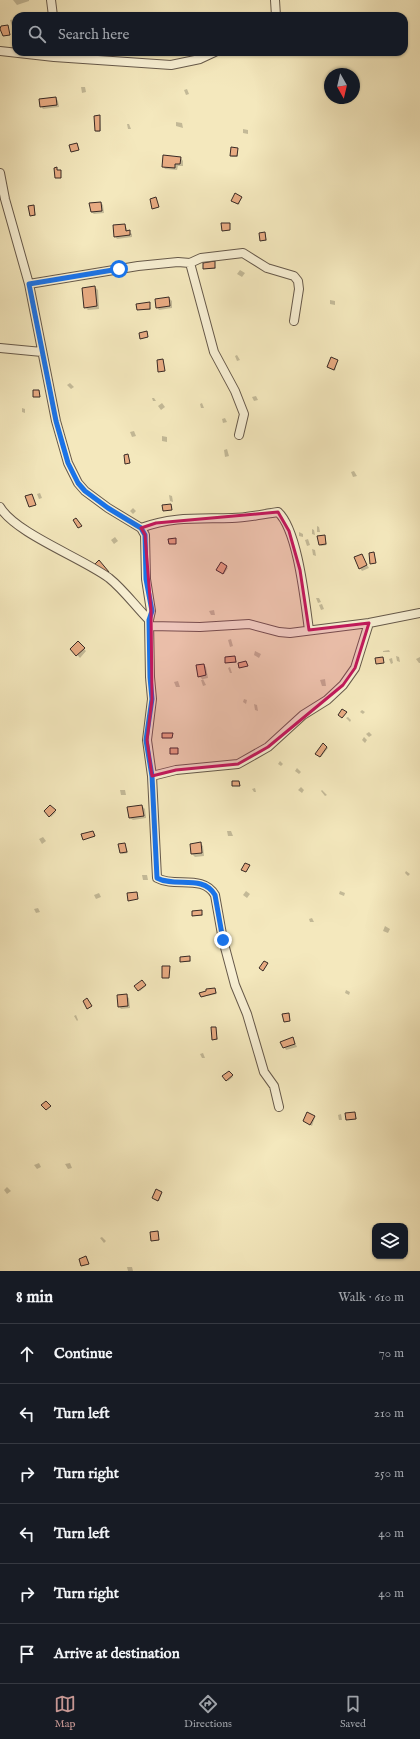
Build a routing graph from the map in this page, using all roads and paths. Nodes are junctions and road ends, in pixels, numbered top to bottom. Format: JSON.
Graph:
{"nodes":[{"id":1,"x":52,"y":0,"type":"edge"},
{"id":2,"x":275,"y":0,"type":"edge"},
{"id":3,"x":53,"y":12,"type":"edge"},
{"id":4,"x":276,"y":12,"type":"edge"},
{"id":5,"x":0,"y":51,"type":"edge"},
{"id":6,"x":12,"y":52,"type":"edge"},
{"id":7,"x":75,"y":56,"type":"edge"},
{"id":8,"x":206,"y":56,"type":"edge"},
{"id":9,"x":0,"y":173,"type":"edge"},
{"id":10,"x":190,"y":263,"type":"junction"},
{"id":11,"x":29,"y":284,"type":"junction"},
{"id":12,"x":294,"y":321,"type":"dead end"},
{"id":13,"x":0,"y":348,"type":"edge"},
{"id":14,"x":42,"y":352,"type":"junction"},
{"id":15,"x":239,"y":434,"type":"dead end"},
{"id":16,"x":0,"y":507,"type":"edge"},
{"id":17,"x":141,"y":528,"type":"junction"},
{"id":18,"x":420,"y":613,"type":"edge"},
{"id":19,"x":150,"y":623,"type":"junction"},
{"id":20,"x":369,"y":623,"type":"junction"},
{"id":21,"x":309,"y":630,"type":"junction"},
{"id":22,"x":152,"y":776,"type":"junction"},
{"id":23,"x":279,"y":1107,"type":"dead end"}],
"edges":[{"from":1,"to":3,"type":"street"},
{"from":2,"to":4,"type":"street"},
{"from":5,"to":6,"type":"street"},
{"from":7,"to":8,"type":"street"},
{"from":9,"to":11,"type":"street"},
{"from":10,"to":11,"type":"street"},
{"from":10,"to":12,"type":"street"},
{"from":10,"to":15,"type":"street"},
{"from":11,"to":14,"type":"street"},
{"from":13,"to":14,"type":"street"},
{"from":14,"to":17,"type":"street"},
{"from":16,"to":19,"type":"street"},
{"from":17,"to":19,"type":"street"},
{"from":17,"to":21,"type":"street"},
{"from":18,"to":20,"type":"street"},
{"from":19,"to":21,"type":"street"},
{"from":19,"to":22,"type":"street"},
{"from":20,"to":21,"type":"street"},
{"from":20,"to":22,"type":"street"},
{"from":22,"to":23,"type":"street"}]}
